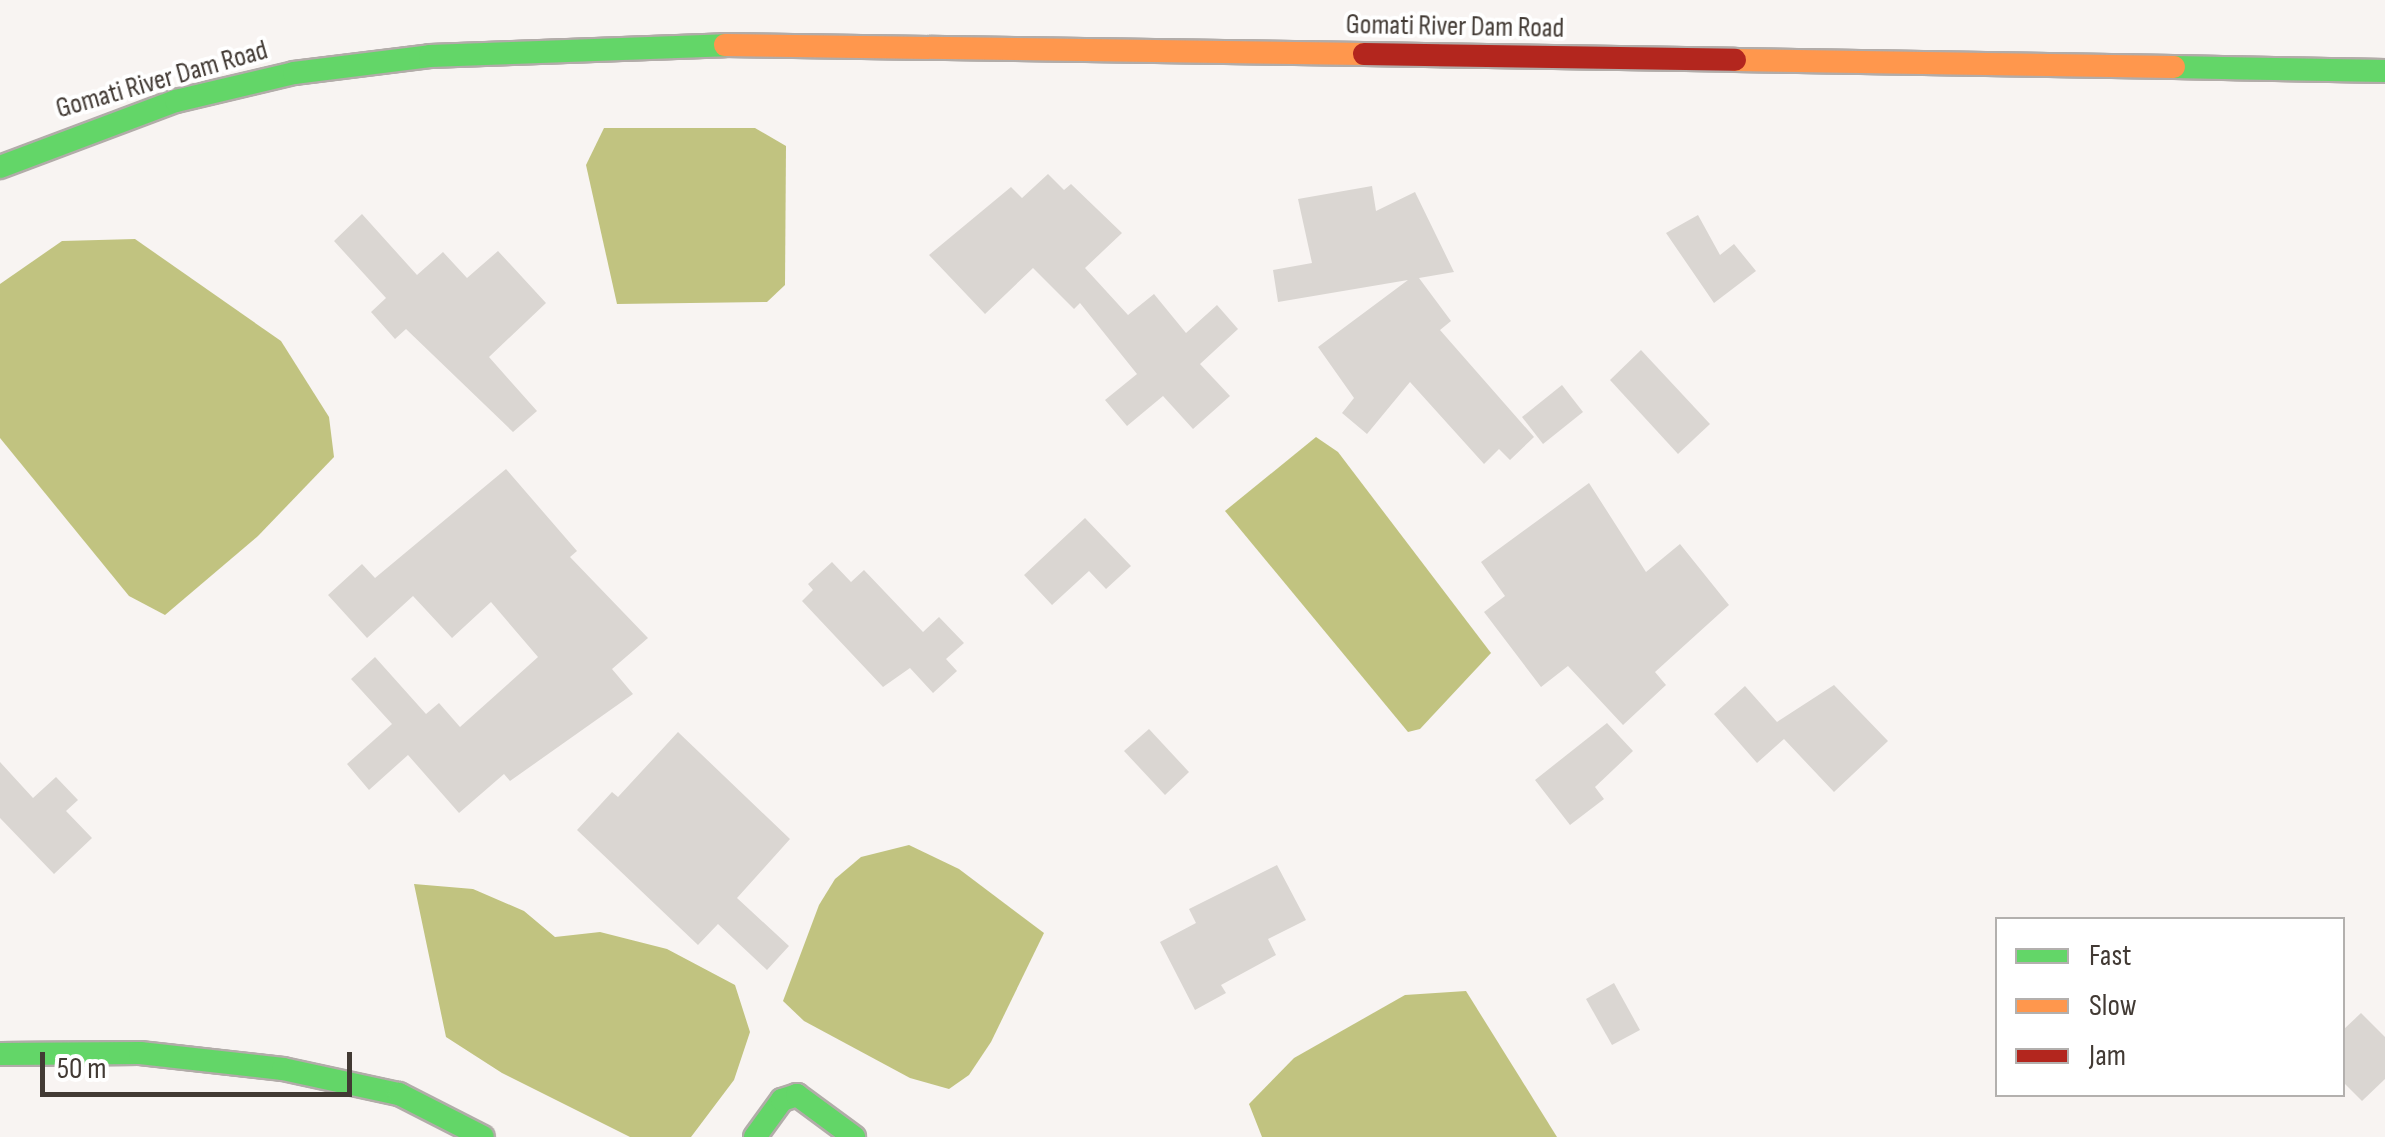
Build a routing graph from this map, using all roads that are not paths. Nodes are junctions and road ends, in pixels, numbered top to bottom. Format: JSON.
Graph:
{"nodes":[{"id":1,"x":2385,"y":71,"type":"edge"},
{"id":2,"x":0,"y":167,"type":"edge"},
{"id":3,"x":0,"y":1054,"type":"edge"},
{"id":4,"x":483,"y":1137,"type":"edge"},
{"id":5,"x":755,"y":1137,"type":"edge"},
{"id":6,"x":854,"y":1137,"type":"edge"}],
"edges":[{"from":1,"to":2,"type":"main road","name":"Gomati River Dam Road"},
{"from":3,"to":4,"type":"main road"},
{"from":5,"to":6,"type":"main road"}]}
